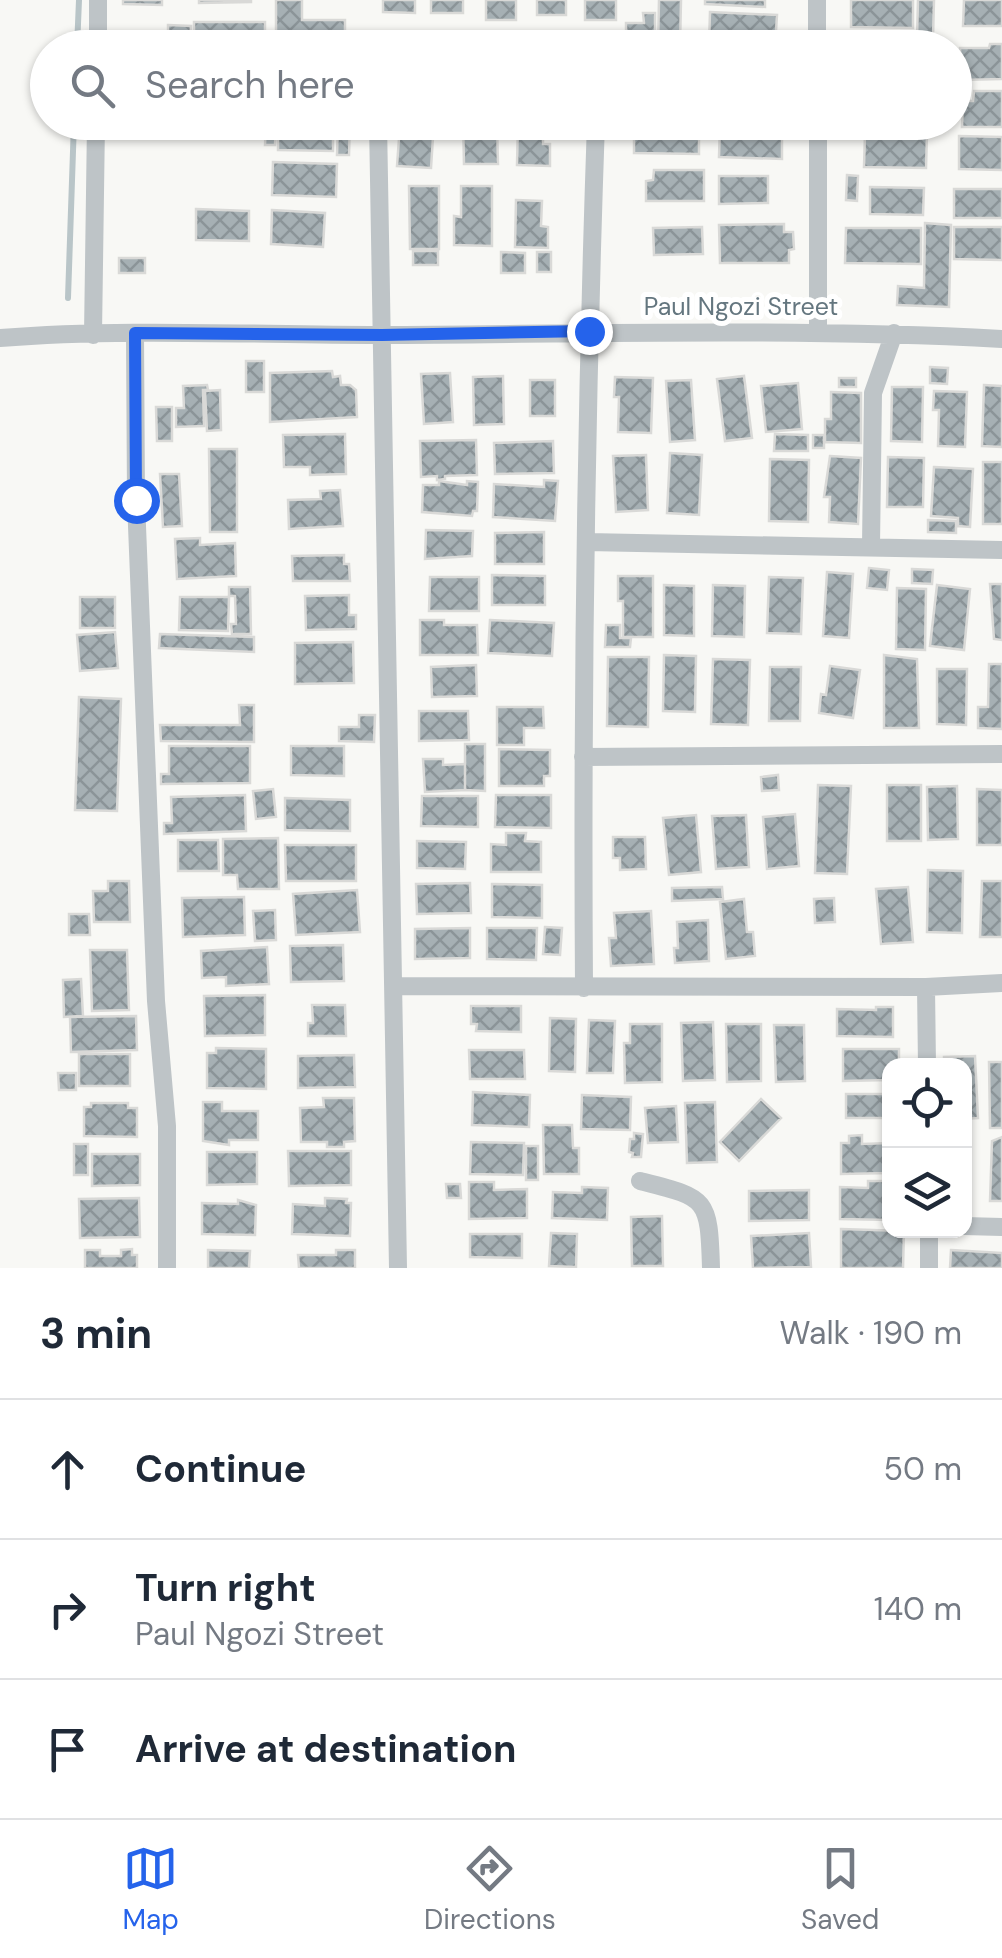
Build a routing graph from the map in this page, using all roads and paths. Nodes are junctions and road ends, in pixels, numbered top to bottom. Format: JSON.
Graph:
{"nodes":[{"id":1,"x":98,"y":0,"type":"edge"},
{"id":2,"x":817,"y":0,"type":"edge"},
{"id":3,"x":98,"y":30,"type":"edge"},
{"id":4,"x":817,"y":30,"type":"edge"},
{"id":5,"x":96,"y":140,"type":"edge"},
{"id":6,"x":378,"y":140,"type":"edge"},
{"id":7,"x":595,"y":140,"type":"edge"},
{"id":8,"x":818,"y":140,"type":"edge"},
{"id":9,"x":589,"y":331,"type":"junction"},
{"id":10,"x":818,"y":331,"type":"junction"},
{"id":11,"x":135,"y":333,"type":"junction"},
{"id":12,"x":894,"y":334,"type":"junction"},
{"id":13,"x":93,"y":335,"type":"junction"},
{"id":14,"x":382,"y":335,"type":"junction"},
{"id":15,"x":0,"y":338,"type":"edge"},
{"id":16,"x":1002,"y":339,"type":"edge"},
{"id":17,"x":587,"y":542,"type":"junction"},
{"id":18,"x":871,"y":546,"type":"junction"},
{"id":19,"x":1002,"y":550,"type":"edge"},
{"id":20,"x":1002,"y":754,"type":"edge"},
{"id":21,"x":583,"y":757,"type":"junction"},
{"id":22,"x":1002,"y":983,"type":"edge"},
{"id":23,"x":395,"y":986,"type":"junction"},
{"id":24,"x":584,"y":988,"type":"junction"},
{"id":25,"x":926,"y":988,"type":"junction"},
{"id":26,"x":927,"y":1058,"type":"edge"},
{"id":27,"x":640,"y":1181,"type":"dead end"},
{"id":28,"x":972,"y":1226,"type":"edge"},
{"id":29,"x":1002,"y":1226,"type":"edge"},
{"id":30,"x":928,"y":1238,"type":"edge"},
{"id":31,"x":167,"y":1268,"type":"edge"},
{"id":32,"x":398,"y":1268,"type":"edge"},
{"id":33,"x":711,"y":1268,"type":"edge"},
{"id":34,"x":929,"y":1268,"type":"edge"}],
"edges":[{"from":1,"to":3,"type":"street"},
{"from":2,"to":4,"type":"street"},
{"from":5,"to":13,"type":"street"},
{"from":6,"to":14,"type":"street"},
{"from":7,"to":9,"type":"street"},
{"from":8,"to":10,"type":"street"},
{"from":9,"to":10,"type":"street","name":"Paul Ngozi Street"},
{"from":9,"to":14,"type":"street","name":"Paul Ngozi Street"},
{"from":9,"to":17,"type":"street"},
{"from":10,"to":12,"type":"street","name":"Paul Ngozi Street"},
{"from":11,"to":13,"type":"street","name":"Paul Ngozi Street"},
{"from":11,"to":14,"type":"street","name":"Paul Ngozi Street"},
{"from":11,"to":31,"type":"street"},
{"from":12,"to":16,"type":"street","name":"Paul Ngozi Street"},
{"from":12,"to":18,"type":"street"},
{"from":13,"to":15,"type":"street","name":"Paul Ngozi Street"},
{"from":14,"to":23,"type":"street"},
{"from":17,"to":18,"type":"street"},
{"from":17,"to":21,"type":"street"},
{"from":18,"to":19,"type":"street"},
{"from":20,"to":21,"type":"street"},
{"from":21,"to":24,"type":"street"},
{"from":22,"to":25,"type":"street"},
{"from":23,"to":24,"type":"street"},
{"from":23,"to":32,"type":"street"},
{"from":24,"to":25,"type":"street"},
{"from":25,"to":26,"type":"street"},
{"from":27,"to":33,"type":"street"},
{"from":28,"to":29,"type":"street"},
{"from":30,"to":34,"type":"street"}]}
